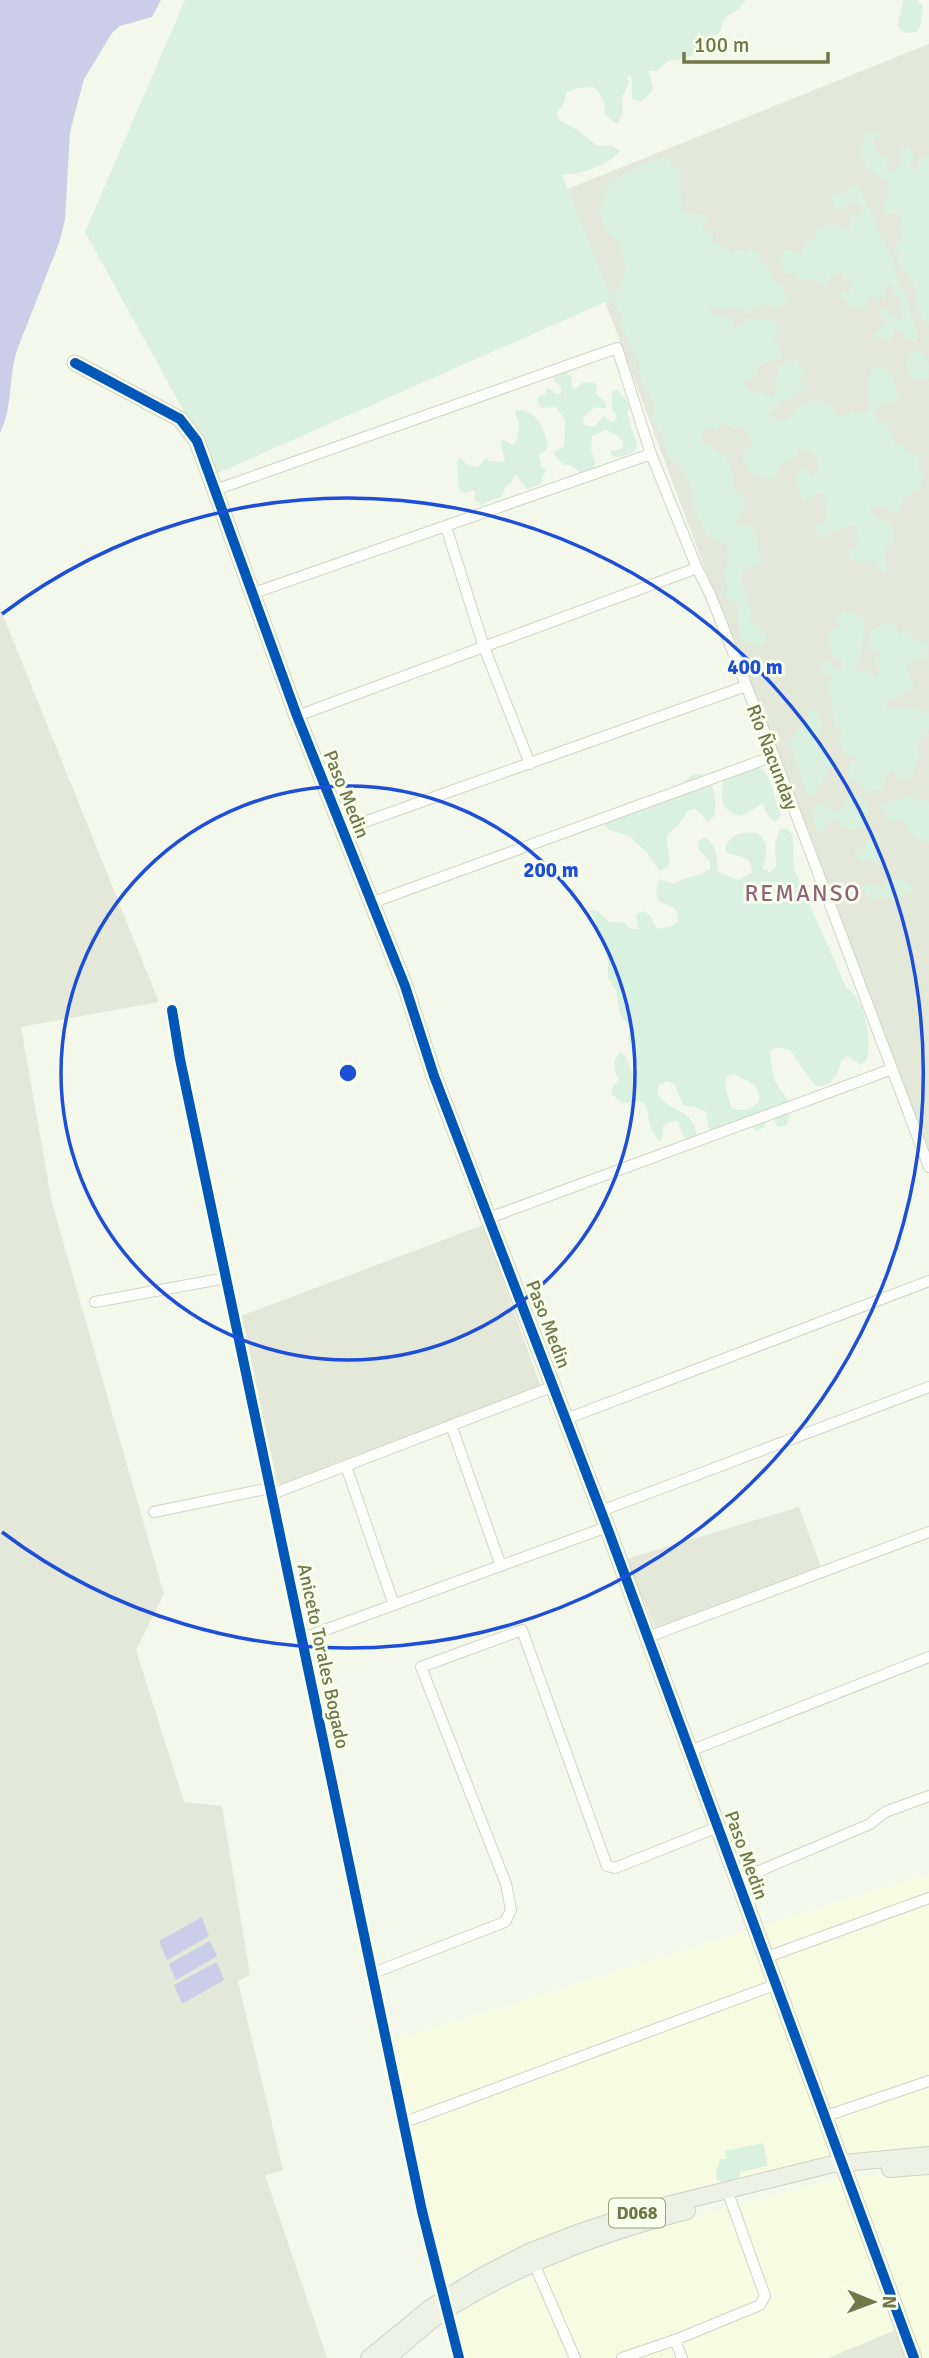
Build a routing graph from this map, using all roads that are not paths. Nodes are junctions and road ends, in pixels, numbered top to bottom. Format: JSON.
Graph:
{"nodes":[{"id":1,"x":75,"y":363,"type":"dead end"},
{"id":2,"x":651,"y":454,"type":"junction"},
{"id":3,"x":215,"y":490,"type":"junction"},
{"id":4,"x":446,"y":527,"type":"junction"},
{"id":5,"x":697,"y":568,"type":"junction"},
{"id":6,"x":251,"y":594,"type":"junction"},
{"id":7,"x":484,"y":647,"type":"junction"},
{"id":8,"x":746,"y":686,"type":"junction"},
{"id":9,"x":298,"y":716,"type":"junction"},
{"id":10,"x":774,"y":757,"type":"junction"},
{"id":11,"x":530,"y":764,"type":"junction"},
{"id":12,"x":342,"y":830,"type":"junction"},
{"id":13,"x":371,"y":903,"type":"junction"},
{"id":14,"x":172,"y":1010,"type":"dead end"},
{"id":15,"x":892,"y":1069,"type":"junction"},
{"id":16,"x":929,"y":1167,"type":"edge"},
{"id":17,"x":489,"y":1218,"type":"junction"},
{"id":18,"x":226,"y":1278,"type":"junction"},
{"id":19,"x":929,"y":1281,"type":"edge"},
{"id":20,"x":95,"y":1302,"type":"dead end"},
{"id":21,"x":554,"y":1386,"type":"junction"},
{"id":22,"x":929,"y":1387,"type":"edge"},
{"id":23,"x":566,"y":1419,"type":"junction"},
{"id":24,"x":452,"y":1425,"type":"junction"},
{"id":25,"x":346,"y":1466,"type":"junction"},
{"id":26,"x":271,"y":1491,"type":"junction"},
{"id":27,"x":601,"y":1511,"type":"junction"},
{"id":28,"x":154,"y":1513,"type":"dead end"},
{"id":29,"x":607,"y":1527,"type":"junction"},
{"id":30,"x":929,"y":1532,"type":"edge"},
{"id":31,"x":501,"y":1566,"type":"junction"},
{"id":32,"x":394,"y":1605,"type":"junction"},
{"id":33,"x":648,"y":1637,"type":"junction"},
{"id":34,"x":303,"y":1639,"type":"junction"},
{"id":35,"x":929,"y":1657,"type":"edge"},
{"id":36,"x":690,"y":1751,"type":"junction"},
{"id":37,"x":929,"y":1796,"type":"edge"},
{"id":38,"x":718,"y":1827,"type":"junction"},
{"id":39,"x":738,"y":1881,"type":"junction"},
{"id":40,"x":929,"y":1898,"type":"edge"},
{"id":41,"x":767,"y":1957,"type":"junction"},
{"id":42,"x":373,"y":1973,"type":"junction"},
{"id":43,"x":777,"y":1984,"type":"junction"},
{"id":44,"x":929,"y":2081,"type":"edge"},
{"id":45,"x":826,"y":2116,"type":"junction"},
{"id":46,"x":405,"y":2122,"type":"junction"},
{"id":47,"x":929,"y":2155,"type":"edge"},
{"id":48,"x":929,"y":2166,"type":"edge"},
{"id":49,"x":843,"y":2168,"type":"junction"},
{"id":50,"x":728,"y":2196,"type":"junction"},
{"id":51,"x":531,"y":2257,"type":"junction"},
{"id":52,"x":446,"y":2304,"type":"junction"},
{"id":53,"x":675,"y":2340,"type":"junction"},
{"id":54,"x":369,"y":2358,"type":"edge"},
{"id":55,"x":387,"y":2358,"type":"edge"},
{"id":56,"x":458,"y":2358,"type":"edge"},
{"id":57,"x":575,"y":2358,"type":"edge"},
{"id":58,"x":622,"y":2358,"type":"edge"},
{"id":59,"x":682,"y":2358,"type":"edge"},
{"id":60,"x":914,"y":2358,"type":"edge"}],
"edges":[{"from":1,"to":3,"type":"street","name":"Paso Medin"},
{"from":2,"to":3,"type":"street","name":"Río Ñacunday"},
{"from":2,"to":4,"type":"street"},
{"from":2,"to":5,"type":"street","name":"Río Ñacunday"},
{"from":3,"to":6,"type":"street","name":"Paso Medin"},
{"from":4,"to":6,"type":"street"},
{"from":4,"to":7,"type":"street"},
{"from":5,"to":7,"type":"street"},
{"from":5,"to":8,"type":"street","name":"Río Ñacunday"},
{"from":6,"to":9,"type":"street","name":"Paso Medin"},
{"from":7,"to":9,"type":"street"},
{"from":7,"to":11,"type":"street"},
{"from":8,"to":10,"type":"street","name":"Río Ñacunday"},
{"from":8,"to":11,"type":"street"},
{"from":9,"to":12,"type":"street","name":"Paso Medin"},
{"from":10,"to":13,"type":"street"},
{"from":10,"to":15,"type":"street","name":"Río Ñacunday"},
{"from":11,"to":12,"type":"street"},
{"from":12,"to":13,"type":"street","name":"Paso Medin"},
{"from":13,"to":17,"type":"street","name":"Paso Medin"},
{"from":14,"to":18,"type":"street","name":"Aniceto Torales Bogado"},
{"from":15,"to":16,"type":"street","name":"Río Ñacunday"},
{"from":15,"to":17,"type":"street"},
{"from":17,"to":21,"type":"street","name":"Paso Medin"},
{"from":18,"to":20,"type":"street"},
{"from":18,"to":26,"type":"street","name":"Aniceto Torales Bogado"},
{"from":19,"to":23,"type":"street"},
{"from":21,"to":23,"type":"street","name":"Paso Medin"},
{"from":21,"to":24,"type":"street"},
{"from":22,"to":27,"type":"street"},
{"from":23,"to":27,"type":"street","name":"Paso Medin"},
{"from":24,"to":25,"type":"street"},
{"from":24,"to":31,"type":"street"},
{"from":25,"to":26,"type":"street"},
{"from":25,"to":32,"type":"street"},
{"from":26,"to":28,"type":"street"},
{"from":26,"to":34,"type":"street","name":"Aniceto Torales Bogado"},
{"from":27,"to":29,"type":"street","name":"Paso Medin"},
{"from":29,"to":31,"type":"street"},
{"from":29,"to":33,"type":"street","name":"Paso Medin"},
{"from":30,"to":33,"type":"street"},
{"from":31,"to":32,"type":"street"},
{"from":32,"to":34,"type":"street"},
{"from":33,"to":36,"type":"street","name":"Paso Medin"},
{"from":34,"to":42,"type":"street","name":"Aniceto Torales Bogado"},
{"from":35,"to":36,"type":"street"},
{"from":36,"to":38,"type":"street","name":"Paso Medin"},
{"from":37,"to":39,"type":"street"},
{"from":38,"to":39,"type":"street","name":"Paso Medin"},
{"from":38,"to":42,"type":"street"},
{"from":39,"to":41,"type":"street","name":"Paso Medin"},
{"from":40,"to":41,"type":"street"},
{"from":41,"to":43,"type":"street","name":"Paso Medin"},
{"from":42,"to":46,"type":"street","name":"Aniceto Torales Bogado"},
{"from":43,"to":45,"type":"street","name":"Paso Medin"},
{"from":43,"to":46,"type":"street"},
{"from":44,"to":45,"type":"street"},
{"from":45,"to":49,"type":"street","name":"Paso Medin"},
{"from":46,"to":52,"type":"street","name":"Aniceto Torales Bogado"},
{"from":47,"to":49,"type":"main road","number":"D068"},
{"from":48,"to":49,"type":"main road","number":"D068"},
{"from":49,"to":50,"type":"main road","number":"D068"},
{"from":49,"to":60,"type":"street","name":"Paso Medin"},
{"from":50,"to":51,"type":"main road","number":"D068"},
{"from":50,"to":53,"type":"street"},
{"from":51,"to":52,"type":"main road","number":"D068"},
{"from":51,"to":57,"type":"street"},
{"from":52,"to":54,"type":"main road","number":"D068"},
{"from":52,"to":55,"type":"main road","number":"D068"},
{"from":52,"to":56,"type":"street","name":"Aniceto Torales Bogado"},
{"from":53,"to":58,"type":"street"},
{"from":53,"to":59,"type":"street"}]}
